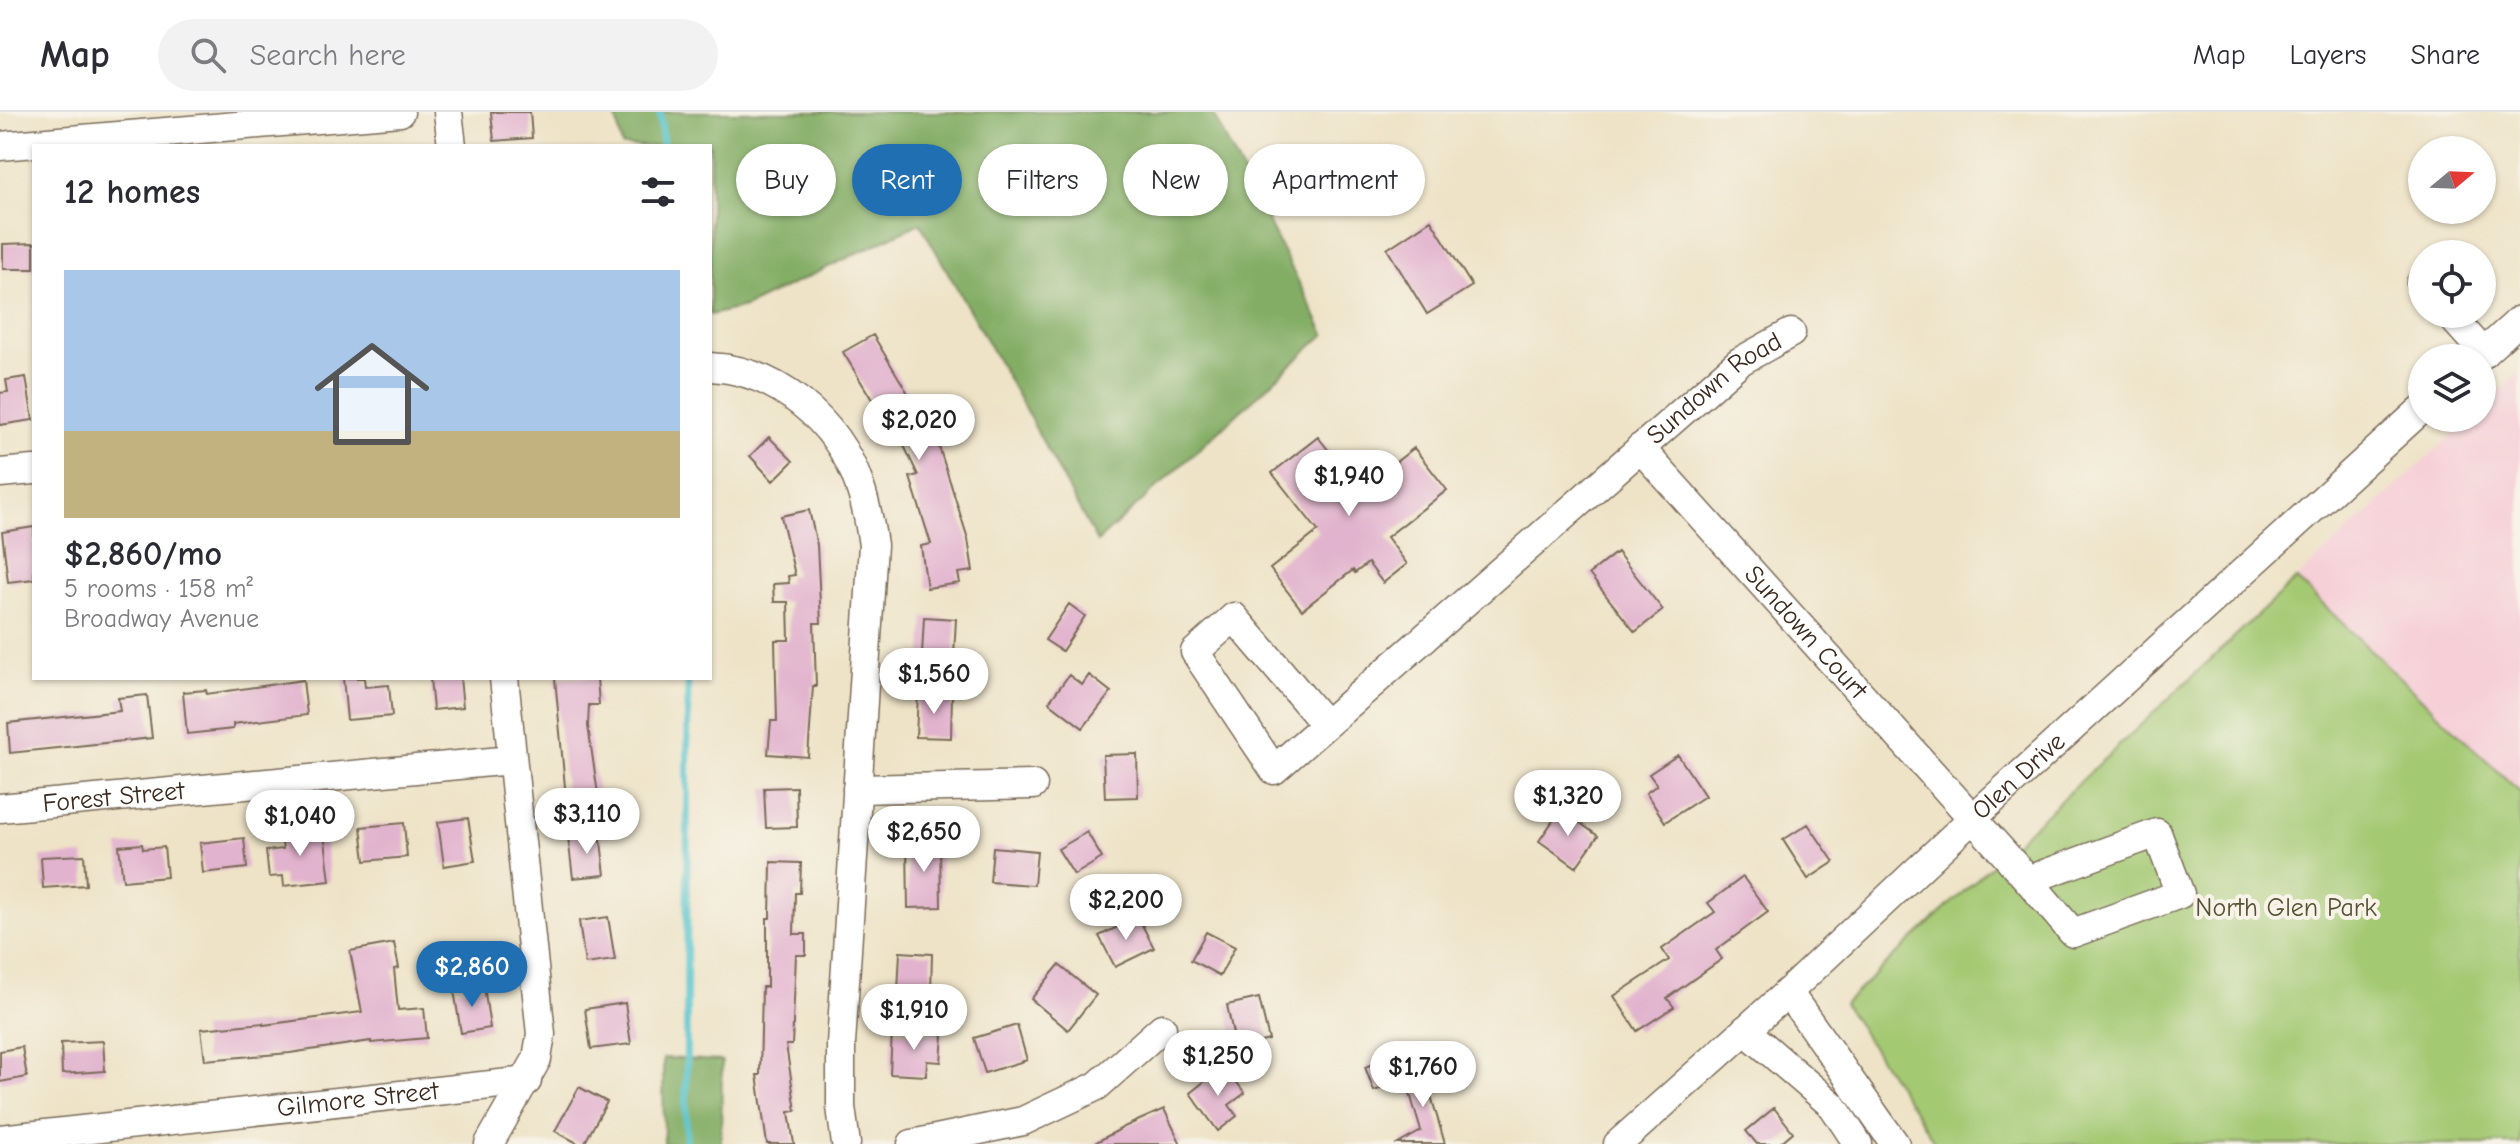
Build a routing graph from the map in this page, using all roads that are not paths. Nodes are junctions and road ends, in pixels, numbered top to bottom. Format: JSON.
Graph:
{"nodes":[{"id":1,"x":400,"y":112,"type":"edge"},
{"id":2,"x":448,"y":112,"type":"edge"},
{"id":3,"x":452,"y":144,"type":"edge"},
{"id":4,"x":0,"y":146,"type":"edge"},
{"id":5,"x":2520,"y":320,"type":"edge"},
{"id":6,"x":2460,"y":328,"type":"edge"},
{"id":7,"x":1791,"y":333,"type":"dead end"},
{"id":8,"x":2472,"y":344,"type":"edge"},
{"id":9,"x":2493,"y":344,"type":"edge"},
{"id":10,"x":712,"y":367,"type":"edge"},
{"id":11,"x":2408,"y":422,"type":"edge"},
{"id":12,"x":1640,"y":448,"type":"junction"},
{"id":13,"x":32,"y":470,"type":"edge"},
{"id":14,"x":0,"y":473,"type":"edge"},
{"id":15,"x":504,"y":680,"type":"edge"},
{"id":16,"x":1325,"y":724,"type":"junction"},
{"id":17,"x":512,"y":760,"type":"junction"},
{"id":18,"x":1033,"y":785,"type":"dead end"},
{"id":19,"x":857,"y":789,"type":"junction"},
{"id":20,"x":0,"y":808,"type":"edge"},
{"id":21,"x":1973,"y":818,"type":"junction"},
{"id":22,"x":2028,"y":880,"type":"junction"},
{"id":23,"x":1788,"y":992,"type":"junction"},
{"id":24,"x":1162,"y":1028,"type":"dead end"},
{"id":25,"x":1745,"y":1030,"type":"junction"},
{"id":26,"x":527,"y":1081,"type":"junction"},
{"id":27,"x":0,"y":1139,"type":"edge"},
{"id":28,"x":489,"y":1144,"type":"edge"},
{"id":29,"x":846,"y":1144,"type":"edge"},
{"id":30,"x":912,"y":1144,"type":"edge"},
{"id":31,"x":1618,"y":1144,"type":"edge"},
{"id":32,"x":1858,"y":1144,"type":"edge"},
{"id":33,"x":1895,"y":1144,"type":"edge"}],
"edges":[{"from":1,"to":4,"type":"street"},
{"from":2,"to":3,"type":"street"},
{"from":5,"to":9,"type":"street"},
{"from":6,"to":8,"type":"street"},
{"from":7,"to":12,"type":"street","name":"Sundown Road"},
{"from":10,"to":19,"type":"street"},
{"from":11,"to":21,"type":"street","name":"Olen Drive"},
{"from":12,"to":16,"type":"street","name":"Sundown Road"},
{"from":12,"to":21,"type":"street","name":"Sundown Court"},
{"from":13,"to":14,"type":"street"},
{"from":15,"to":17,"type":"street"},
{"from":16,"to":16,"type":"street","name":"Sundown Road"},
{"from":17,"to":20,"type":"street","name":"Forest Street"},
{"from":17,"to":26,"type":"street"},
{"from":18,"to":19,"type":"street"},
{"from":19,"to":29,"type":"street"},
{"from":21,"to":22,"type":"street","name":"Sundown Court"},
{"from":21,"to":23,"type":"street","name":"Olen Drive"},
{"from":22,"to":22,"type":"street","name":"Sundown Court"},
{"from":23,"to":25,"type":"street","name":"Olen Drive"},
{"from":23,"to":33,"type":"street"},
{"from":24,"to":30,"type":"street"},
{"from":25,"to":31,"type":"street","name":"Olen Drive"},
{"from":25,"to":32,"type":"street"},
{"from":26,"to":27,"type":"street","name":"Gilmore Street"},
{"from":26,"to":28,"type":"street"}]}
